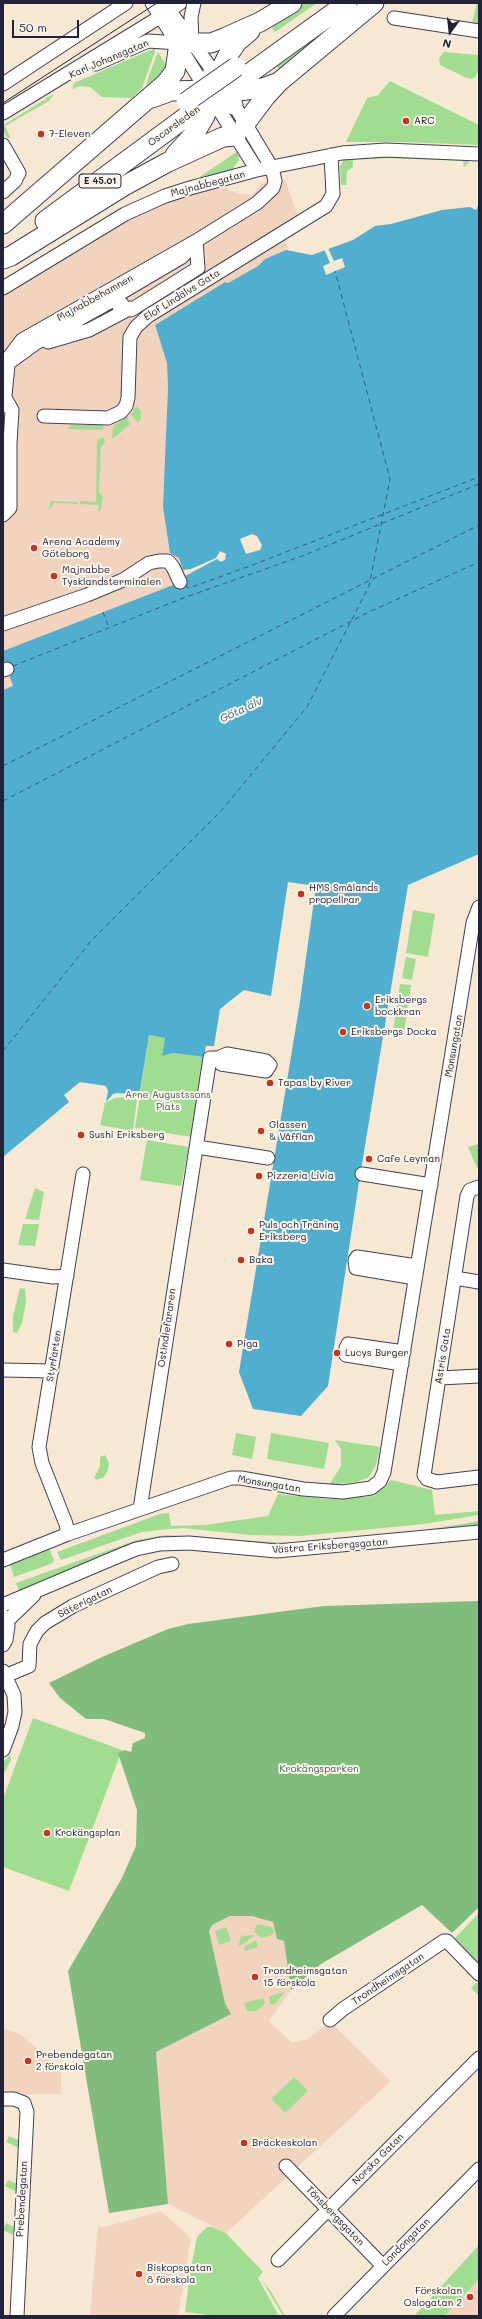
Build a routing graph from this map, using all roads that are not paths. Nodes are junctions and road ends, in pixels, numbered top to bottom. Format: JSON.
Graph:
{"nodes":[{"id":1,"x":126,"y":3,"type":"edge"},
{"id":2,"x":152,"y":3,"type":"edge"},
{"id":3,"x":194,"y":3,"type":"edge"},
{"id":4,"x":292,"y":3,"type":"edge"},
{"id":5,"x":327,"y":3,"type":"edge"},
{"id":6,"x":347,"y":3,"type":"edge"},
{"id":7,"x":374,"y":3,"type":"edge"},
{"id":8,"x":169,"y":8,"type":"edge"},
{"id":9,"x":394,"y":18,"type":"dead end"},
{"id":10,"x":260,"y":22,"type":"junction"},
{"id":11,"x":479,"y":31,"type":"edge"},
{"id":12,"x":186,"y":43,"type":"junction"},
{"id":13,"x":240,"y":73,"type":"junction"},
{"id":14,"x":63,"y":78,"type":"junction"},
{"id":15,"x":279,"y":82,"type":"junction"},
{"id":16,"x":3,"y":84,"type":"edge"},
{"id":17,"x":215,"y":88,"type":"junction"},
{"id":18,"x":145,"y":101,"type":"junction"},
{"id":19,"x":190,"y":107,"type":"junction"},
{"id":20,"x":3,"y":113,"type":"edge"},
{"id":21,"x":241,"y":130,"type":"junction"},
{"id":22,"x":3,"y":145,"type":"edge"},
{"id":23,"x":479,"y":154,"type":"edge"},
{"id":24,"x":331,"y":155,"type":"junction"},
{"id":25,"x":168,"y":162,"type":"junction"},
{"id":26,"x":272,"y":168,"type":"junction"},
{"id":27,"x":257,"y":170,"type":"junction"},
{"id":28,"x":3,"y":192,"type":"edge"},
{"id":29,"x":3,"y":224,"type":"edge"},
{"id":30,"x":3,"y":236,"type":"edge"},
{"id":31,"x":196,"y":241,"type":"junction"},
{"id":32,"x":3,"y":252,"type":"edge"},
{"id":33,"x":3,"y":258,"type":"edge"},
{"id":34,"x":3,"y":288,"type":"edge"},
{"id":35,"x":120,"y":305,"type":"junction"},
{"id":36,"x":7,"y":364,"type":"edge"},
{"id":37,"x":4,"y":399,"type":"edge"},
{"id":38,"x":44,"y":416,"type":"dead end"},
{"id":39,"x":3,"y":428,"type":"edge"},
{"id":40,"x":3,"y":510,"type":"edge"},
{"id":41,"x":3,"y":515,"type":"edge"},
{"id":42,"x":180,"y":582,"type":"dead end"},
{"id":43,"x":3,"y":624,"type":"edge"},
{"id":44,"x":479,"y":907,"type":"edge"},
{"id":45,"x":218,"y":1058,"type":"dead end"},
{"id":46,"x":197,"y":1147,"type":"junction"},
{"id":47,"x":268,"y":1158,"type":"dead end"},
{"id":48,"x":83,"y":1174,"type":"dead end"},
{"id":49,"x":362,"y":1174,"type":"dead end"},
{"id":50,"x":431,"y":1185,"type":"junction"},
{"id":51,"x":479,"y":1187,"type":"edge"},
{"id":52,"x":3,"y":1270,"type":"edge"},
{"id":53,"x":67,"y":1276,"type":"junction"},
{"id":54,"x":455,"y":1278,"type":"junction"},
{"id":55,"x":479,"y":1282,"type":"edge"},
{"id":56,"x":3,"y":1370,"type":"edge"},
{"id":57,"x":52,"y":1371,"type":"junction"},
{"id":58,"x":479,"y":1376,"type":"edge"},
{"id":59,"x":440,"y":1378,"type":"junction"},
{"id":60,"x":479,"y":1477,"type":"edge"},
{"id":61,"x":140,"y":1509,"type":"junction"},
{"id":62,"x":479,"y":1532,"type":"edge"},
{"id":63,"x":68,"y":1534,"type":"junction"},
{"id":64,"x":3,"y":1560,"type":"edge"},
{"id":65,"x":172,"y":1564,"type":"dead end"},
{"id":66,"x":45,"y":1586,"type":"junction"},
{"id":67,"x":3,"y":1605,"type":"edge"},
{"id":68,"x":5,"y":1618,"type":"edge"},
{"id":69,"x":3,"y":1646,"type":"edge"},
{"id":70,"x":3,"y":1658,"type":"edge"},
{"id":71,"x":4,"y":1673,"type":"edge"},
{"id":72,"x":3,"y":1750,"type":"edge"},
{"id":73,"x":479,"y":1974,"type":"edge"},
{"id":74,"x":330,"y":2020,"type":"dead end"},
{"id":75,"x":479,"y":2058,"type":"edge"},
{"id":76,"x":3,"y":2099,"type":"edge"},
{"id":77,"x":286,"y":2166,"type":"dead end"},
{"id":78,"x":479,"y":2169,"type":"edge"},
{"id":79,"x":329,"y":2209,"type":"junction"},
{"id":80,"x":278,"y":2260,"type":"dead end"},
{"id":81,"x":383,"y":2266,"type":"junction"},
{"id":82,"x":17,"y":2316,"type":"edge"},
{"id":83,"x":334,"y":2316,"type":"edge"}],
"edges":[{"from":1,"to":16,"type":"street"},
{"from":2,"to":8,"type":"street","name":"Majnabbegatan"},
{"from":3,"to":12,"type":"street","name":"Majnabbegatan"},
{"from":4,"to":10,"type":"highway"},
{"from":5,"to":13,"type":"highway","name":"Oscarsleden","number":"E 45.01"},
{"from":6,"to":13,"type":"highway","name":"Oscarsleden","number":"E 45.01"},
{"from":7,"to":15,"type":"highway"},
{"from":8,"to":12,"type":"street","name":"Majnabbegatan"},
{"from":8,"to":14,"type":"street","name":"Karl Johansgatan"},
{"from":9,"to":11,"type":"street"},
{"from":10,"to":12,"type":"highway"},
{"from":10,"to":17,"type":"highway"},
{"from":12,"to":14,"type":"street","name":"Karl Johansgatan"},
{"from":12,"to":17,"type":"street","name":"Majnabbegatan"},
{"from":12,"to":18,"type":"highway"},
{"from":13,"to":19,"type":"highway","name":"Oscarsleden","number":"E 45.01","bridge":true},
{"from":14,"to":20,"type":"street","name":"Karl Johansgatan"},
{"from":15,"to":17,"type":"highway"},
{"from":15,"to":21,"type":"highway"},
{"from":17,"to":18,"type":"highway"},
{"from":17,"to":21,"type":"street","name":"Majnabbegatan"},
{"from":17,"to":25,"type":"highway"},
{"from":18,"to":29,"type":"highway"},
{"from":19,"to":30,"type":"highway","name":"Oscarsleden","number":"E 45.01"},
{"from":19,"to":32,"type":"highway","name":"Oscarsleden","number":"E 45.01"},
{"from":21,"to":25,"type":"highway"},
{"from":21,"to":26,"type":"street","name":"Majnabbegatan"},
{"from":21,"to":27,"type":"street","name":"Majnabbegatan"},
{"from":22,"to":28,"type":"street"},
{"from":23,"to":24,"type":"street"},
{"from":24,"to":26,"type":"street"},
{"from":24,"to":38,"type":"street","name":"Elof Lindälvs Gata"},
{"from":25,"to":33,"type":"highway"},
{"from":26,"to":27,"type":"street"},
{"from":26,"to":31,"type":"street","name":"Majnabbehamnen"},
{"from":27,"to":34,"type":"street","name":"Majnabbegatan"},
{"from":31,"to":35,"type":"street","name":"Majnabbehamnen"},
{"from":31,"to":35,"type":"street","name":"Majnabbehamnen"},
{"from":31,"to":36,"type":"street","name":"Majnabbehamnen"},
{"from":35,"to":36,"type":"street","name":"Majnabbehamnen"},
{"from":36,"to":37,"type":"street"},
{"from":37,"to":39,"type":"street"},
{"from":37,"to":40,"type":"street"},
{"from":37,"to":41,"type":"street"},
{"from":42,"to":43,"type":"street"},
{"from":44,"to":50,"type":"street","name":"Monsungatan"},
{"from":45,"to":46,"type":"street","name":"Ostindiefararen"},
{"from":46,"to":47,"type":"street"},
{"from":46,"to":61,"type":"street","name":"Ostindiefararen"},
{"from":48,"to":53,"type":"street","name":"Styrfarten"},
{"from":49,"to":50,"type":"street"},
{"from":50,"to":61,"type":"street","name":"Monsungatan"},
{"from":51,"to":54,"type":"street","name":"Astris Gata"},
{"from":52,"to":53,"type":"street"},
{"from":53,"to":57,"type":"street","name":"Styrfarten"},
{"from":54,"to":55,"type":"street"},
{"from":54,"to":59,"type":"street","name":"Astris Gata"},
{"from":56,"to":57,"type":"street"},
{"from":57,"to":63,"type":"street","name":"Styrfarten"},
{"from":58,"to":59,"type":"street"},
{"from":59,"to":60,"type":"street","name":"Astris Gata"},
{"from":61,"to":63,"type":"street","name":"Monsungatan"},
{"from":62,"to":66,"type":"street","name":"Västra Eriksbergsgatan"},
{"from":63,"to":64,"type":"street","name":"Monsungatan"},
{"from":65,"to":71,"type":"street","name":"Säterigatan"},
{"from":66,"to":67,"type":"street","name":"Västra Eriksbergsgatan"},
{"from":66,"to":68,"type":"street","name":"Västra Eriksbergsgatan"},
{"from":68,"to":69,"type":"street"},
{"from":69,"to":70,"type":"street"},
{"from":71,"to":72,"type":"street","name":"Säterigatan"},
{"from":73,"to":74,"type":"street","name":"Trondheimsgatan"},
{"from":75,"to":79,"type":"street","name":"Norska Gatan"},
{"from":76,"to":82,"type":"street","name":"Prebendegatan"},
{"from":77,"to":79,"type":"street","name":"Tönsbergsgatan"},
{"from":78,"to":81,"type":"street","name":"Londongatan"},
{"from":79,"to":80,"type":"street","name":"Norska Gatan"},
{"from":79,"to":81,"type":"street","name":"Tönsbergsgatan"},
{"from":81,"to":83,"type":"street","name":"Londongatan"}]}
